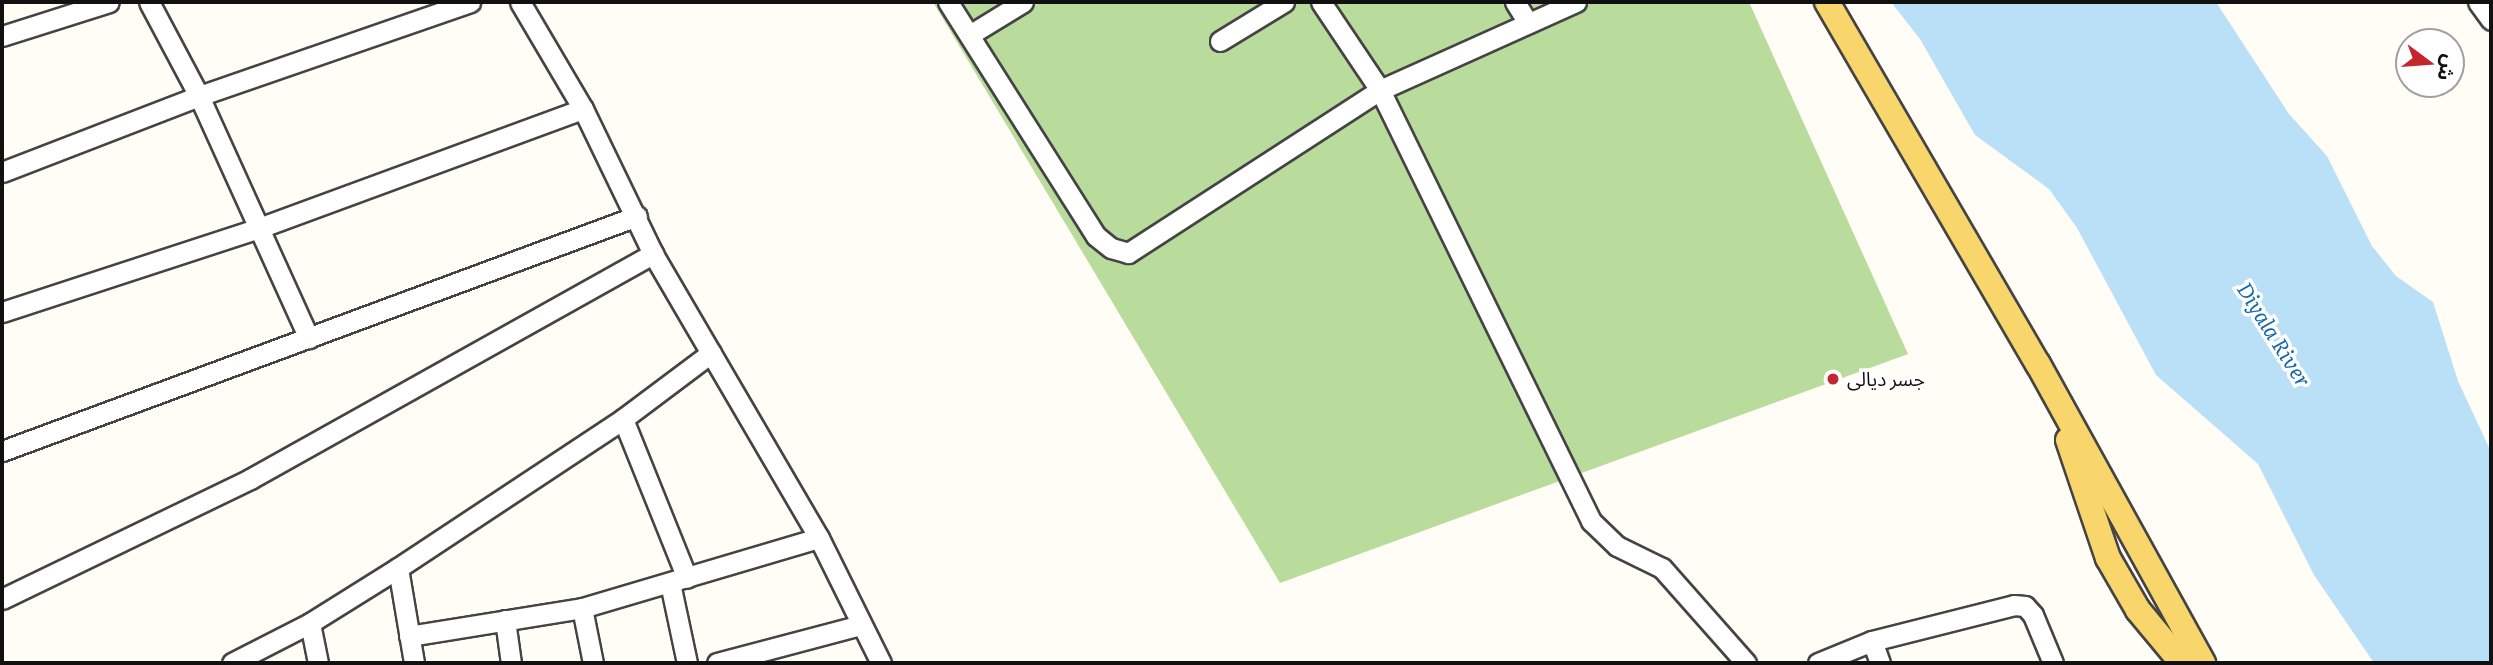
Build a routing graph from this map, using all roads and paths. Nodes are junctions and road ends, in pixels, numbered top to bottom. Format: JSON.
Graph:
{"nodes":[{"id":1,"x":108,"y":2,"type":"edge"},
{"id":2,"x":149,"y":2,"type":"edge"},
{"id":3,"x":470,"y":2,"type":"edge"},
{"id":4,"x":520,"y":2,"type":"edge"},
{"id":5,"x":948,"y":2,"type":"edge"},
{"id":6,"x":1023,"y":2,"type":"edge"},
{"id":7,"x":1284,"y":2,"type":"edge"},
{"id":8,"x":1321,"y":2,"type":"edge"},
{"id":9,"x":1515,"y":2,"type":"edge"},
{"id":10,"x":1576,"y":2,"type":"edge"},
{"id":11,"x":1827,"y":2,"type":"edge"},
{"id":12,"x":2478,"y":2,"type":"edge"},
{"id":13,"x":2491,"y":20,"type":"edge"},
{"id":14,"x":1528,"y":23,"type":"junction"},
{"id":15,"x":971,"y":34,"type":"junction"},
{"id":16,"x":2,"y":36,"type":"edge"},
{"id":17,"x":1220,"y":41,"type":"dead end"},
{"id":18,"x":1380,"y":90,"type":"junction"},
{"id":19,"x":199,"y":96,"type":"junction"},
{"id":20,"x":583,"y":108,"type":"junction"},
{"id":21,"x":2,"y":172,"type":"edge"},
{"id":22,"x":637,"y":216,"type":"junction"},
{"id":23,"x":258,"y":228,"type":"junction"},
{"id":24,"x":653,"y":254,"type":"junction"},
{"id":25,"x":2,"y":312,"type":"edge"},
{"id":26,"x":309,"y":338,"type":"junction"},
{"id":27,"x":711,"y":353,"type":"junction"},
{"id":28,"x":2061,"y":408,"type":"junction"},
{"id":29,"x":623,"y":419,"type":"junction"},
{"id":30,"x":2,"y":451,"type":"edge"},
{"id":31,"x":818,"y":538,"type":"junction"},
{"id":32,"x":398,"y":568,"type":"junction"},
{"id":33,"x":678,"y":580,"type":"junction"},
{"id":34,"x":2,"y":599,"type":"edge"},
{"id":35,"x":582,"y":608,"type":"junction"},
{"id":36,"x":505,"y":620,"type":"junction"},
{"id":37,"x":310,"y":623,"type":"junction"},
{"id":38,"x":861,"y":625,"type":"junction"},
{"id":39,"x":410,"y":636,"type":"junction"},
{"id":40,"x":1872,"y":641,"type":"junction"},
{"id":41,"x":232,"y":663,"type":"edge"},
{"id":42,"x":318,"y":663,"type":"edge"},
{"id":43,"x":414,"y":663,"type":"edge"},
{"id":44,"x":511,"y":663,"type":"edge"},
{"id":45,"x":593,"y":663,"type":"edge"},
{"id":46,"x":687,"y":663,"type":"edge"},
{"id":47,"x":717,"y":663,"type":"edge"},
{"id":48,"x":881,"y":663,"type":"edge"},
{"id":49,"x":1746,"y":663,"type":"edge"},
{"id":50,"x":1818,"y":663,"type":"edge"},
{"id":51,"x":1880,"y":663,"type":"edge"},
{"id":52,"x":2053,"y":663,"type":"edge"},
{"id":53,"x":2182,"y":663,"type":"edge"},
{"id":54,"x":2203,"y":663,"type":"edge"}],
"edges":[{"from":1,"to":16,"type":"street"},
{"from":2,"to":19,"type":"street"},
{"from":3,"to":19,"type":"street"},
{"from":4,"to":20,"type":"street"},
{"from":5,"to":15,"type":"street"},
{"from":6,"to":15,"type":"street"},
{"from":7,"to":17,"type":"street"},
{"from":8,"to":18,"type":"street"},
{"from":9,"to":14,"type":"street"},
{"from":10,"to":14,"type":"street"},
{"from":11,"to":28,"type":"main road"},
{"from":12,"to":13,"type":"street"},
{"from":14,"to":18,"type":"street"},
{"from":15,"to":18,"type":"street"},
{"from":18,"to":49,"type":"street"},
{"from":19,"to":21,"type":"street"},
{"from":19,"to":23,"type":"street"},
{"from":20,"to":22,"type":"street"},
{"from":20,"to":23,"type":"street"},
{"from":22,"to":24,"type":"street"},
{"from":22,"to":26,"type":"street"},
{"from":23,"to":25,"type":"street"},
{"from":23,"to":26,"type":"street"},
{"from":24,"to":27,"type":"street"},
{"from":24,"to":34,"type":"street"},
{"from":26,"to":30,"type":"street"},
{"from":27,"to":29,"type":"street"},
{"from":27,"to":31,"type":"street"},
{"from":28,"to":53,"type":"main road"},
{"from":28,"to":54,"type":"main road"},
{"from":29,"to":32,"type":"street"},
{"from":29,"to":33,"type":"street"},
{"from":31,"to":33,"type":"street"},
{"from":31,"to":38,"type":"street"},
{"from":32,"to":37,"type":"street"},
{"from":32,"to":39,"type":"street"},
{"from":33,"to":35,"type":"street"},
{"from":33,"to":46,"type":"street"},
{"from":35,"to":36,"type":"street"},
{"from":35,"to":45,"type":"street"},
{"from":36,"to":39,"type":"street"},
{"from":36,"to":44,"type":"street"},
{"from":37,"to":41,"type":"street"},
{"from":37,"to":42,"type":"street"},
{"from":38,"to":47,"type":"street"},
{"from":38,"to":48,"type":"street"},
{"from":39,"to":43,"type":"street"},
{"from":40,"to":50,"type":"street"},
{"from":40,"to":51,"type":"street"},
{"from":40,"to":52,"type":"street"}]}
